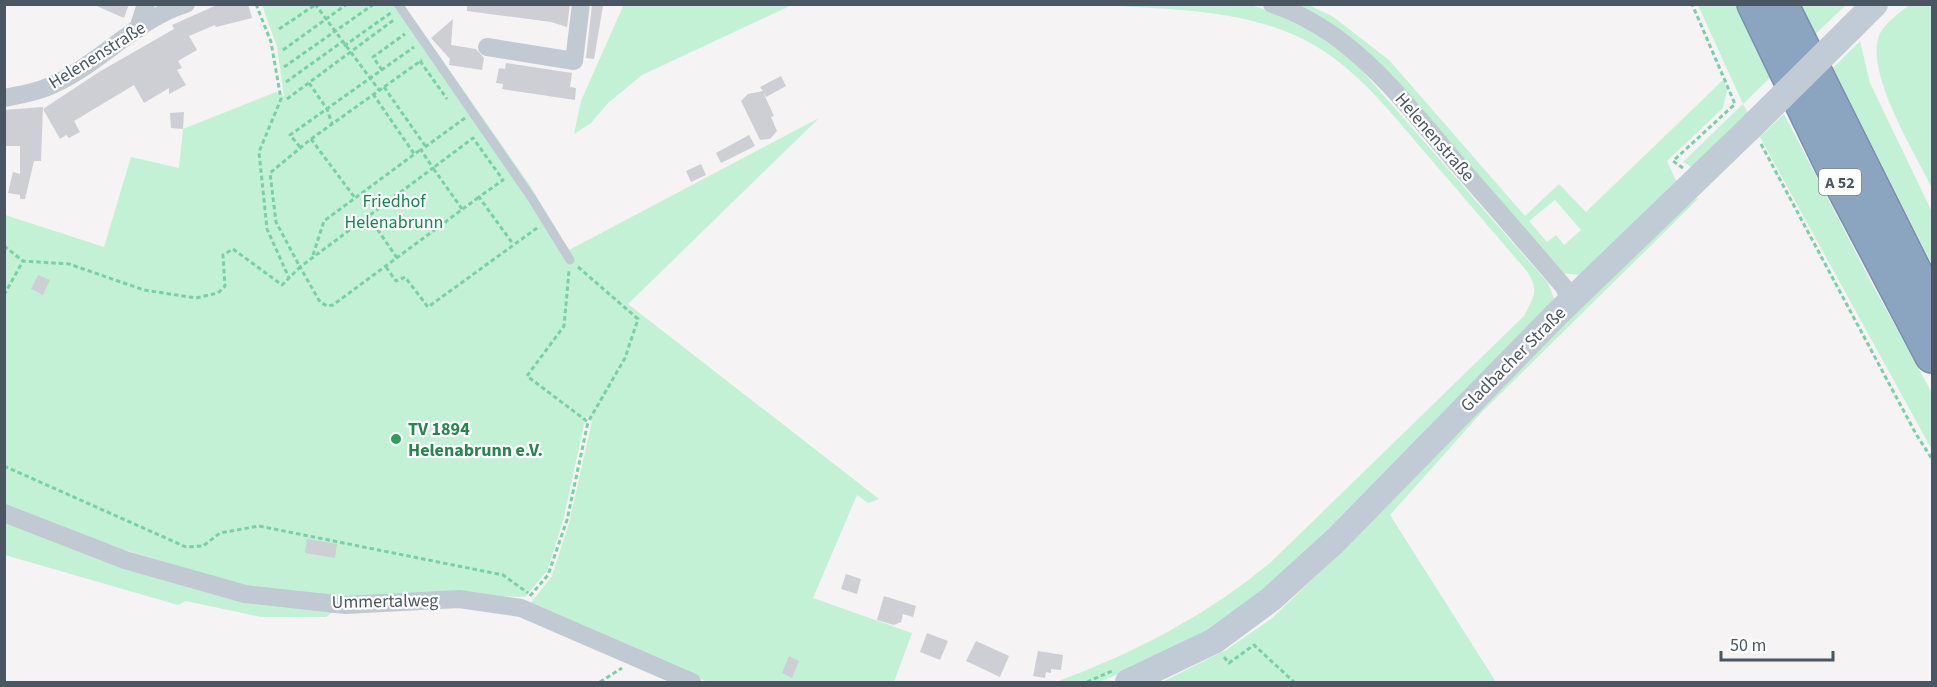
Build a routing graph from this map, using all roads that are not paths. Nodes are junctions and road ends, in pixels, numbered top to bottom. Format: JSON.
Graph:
{"nodes":[{"id":1,"x":146,"y":4,"type":"edge"},
{"id":2,"x":186,"y":4,"type":"edge"},
{"id":3,"x":581,"y":4,"type":"edge"},
{"id":4,"x":1272,"y":4,"type":"edge"},
{"id":5,"x":1754,"y":4,"type":"edge"},
{"id":6,"x":1781,"y":4,"type":"edge"},
{"id":7,"x":1871,"y":6,"type":"edge"},
{"id":8,"x":396,"y":7,"type":"edge"},
{"id":9,"x":138,"y":29,"type":"junction"},
{"id":10,"x":487,"y":47,"type":"dead end"},
{"id":11,"x":4,"y":98,"type":"edge"},
{"id":12,"x":570,"y":260,"type":"road end"},
{"id":13,"x":1570,"y":301,"type":"junction"},
{"id":14,"x":1932,"y":306,"type":"edge"},
{"id":15,"x":1932,"y":356,"type":"edge"},
{"id":16,"x":4,"y":513,"type":"edge"},
{"id":17,"x":692,"y":682,"type":"edge"},
{"id":18,"x":1128,"y":682,"type":"edge"}],
"edges":[{"from":1,"to":9,"type":"street"},
{"from":2,"to":9,"type":"street","name":"Helenenstraße"},
{"from":3,"to":10,"type":"street"},
{"from":4,"to":13,"type":"street","name":"Helenenstraße"},
{"from":5,"to":15,"type":"highway","number":"A 52"},
{"from":6,"to":14,"type":"highway","number":"A 52"},
{"from":7,"to":13,"type":"main road","name":"Gladbacher Straße","bridge":true},
{"from":8,"to":12,"type":"lane"},
{"from":9,"to":11,"type":"street","name":"Helenenstraße"},
{"from":13,"to":18,"type":"main road","name":"Gladbacher Straße"},
{"from":16,"to":17,"type":"street","name":"Ummertalweg"}]}
